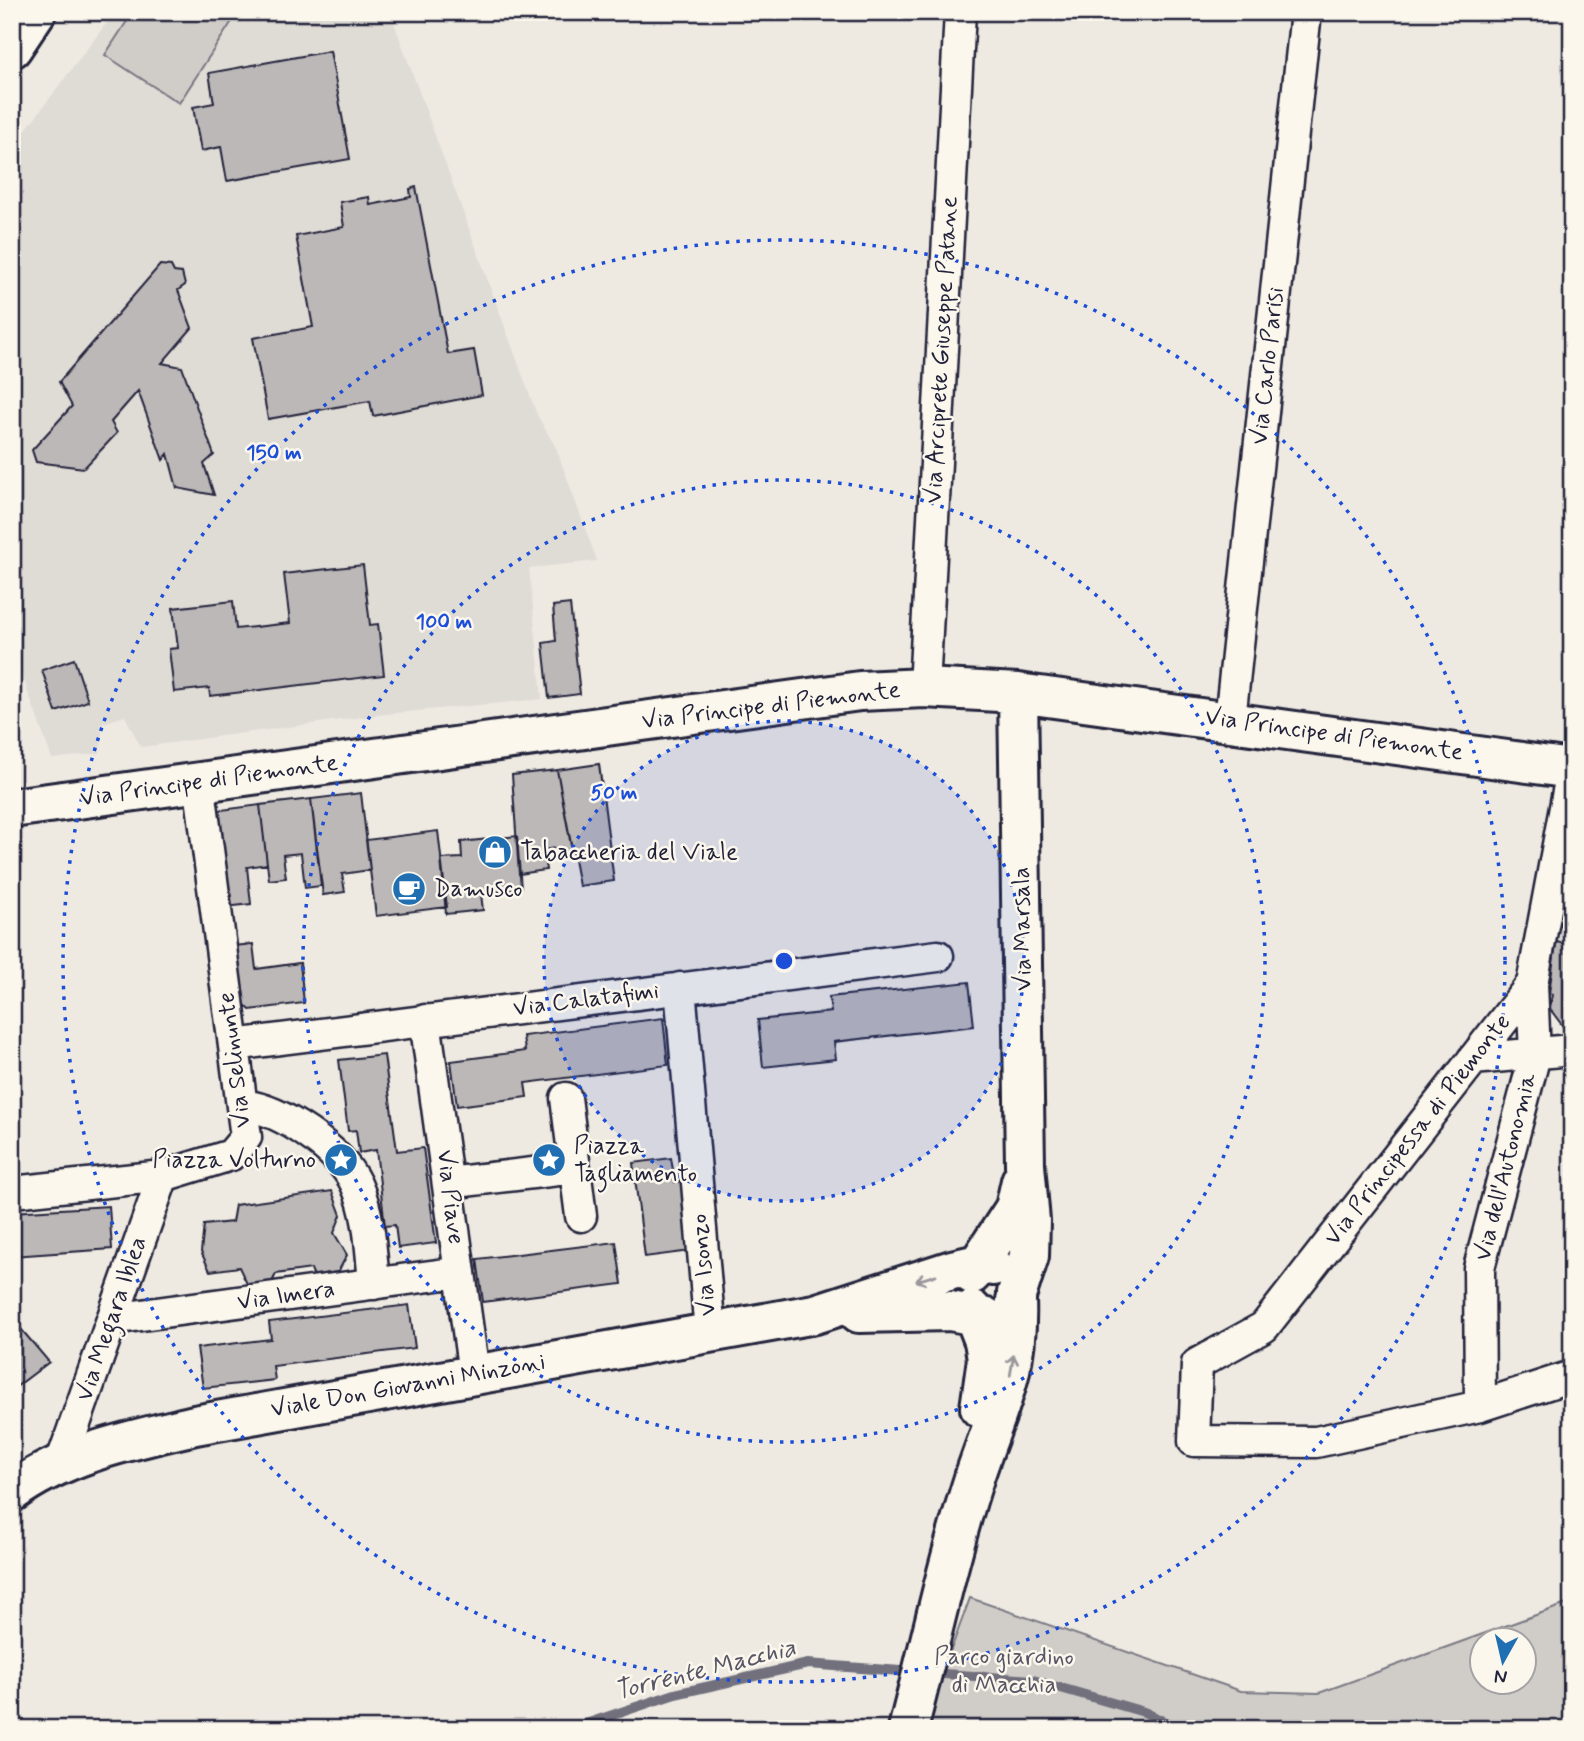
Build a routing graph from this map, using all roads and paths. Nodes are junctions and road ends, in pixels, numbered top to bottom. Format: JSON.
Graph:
{"nodes":[{"id":1,"x":36,"y":12,"type":"edge"},
{"id":2,"x":960,"y":12,"type":"edge"},
{"id":3,"x":1306,"y":12,"type":"edge"},
{"id":4,"x":12,"y":48,"type":"edge"},
{"id":5,"x":923,"y":688,"type":"junction"},
{"id":6,"x":1018,"y":693,"type":"junction"},
{"id":7,"x":1230,"y":720,"type":"junction"},
{"id":8,"x":1572,"y":769,"type":"edge"},
{"id":9,"x":199,"y":782,"type":"junction"},
{"id":10,"x":12,"y":808,"type":"edge"},
{"id":11,"x":938,"y":956,"type":"dead end"},
{"id":12,"x":1532,"y":984,"type":"junction"},
{"id":13,"x":680,"y":988,"type":"junction"},
{"id":14,"x":425,"y":1020,"type":"junction"},
{"id":15,"x":234,"y":1045,"type":"junction"},
{"id":16,"x":1572,"y":1050,"type":"edge"},
{"id":17,"x":1535,"y":1055,"type":"junction"},
{"id":18,"x":1473,"y":1059,"type":"junction"},
{"id":19,"x":566,"y":1098,"type":"dead end"},
{"id":20,"x":244,"y":1105,"type":"junction"},
{"id":21,"x":575,"y":1168,"type":"junction"},
{"id":22,"x":163,"y":1176,"type":"junction"},
{"id":23,"x":448,"y":1183,"type":"junction"},
{"id":24,"x":12,"y":1192,"type":"edge"},
{"id":25,"x":581,"y":1216,"type":"dead end"},
{"id":26,"x":460,"y":1272,"type":"junction"},
{"id":27,"x":374,"y":1284,"type":"junction"},
{"id":28,"x":989,"y":1293,"type":"junction"},
{"id":29,"x":815,"y":1314,"type":"junction"},
{"id":30,"x":112,"y":1320,"type":"junction"},
{"id":31,"x":710,"y":1332,"type":"junction"},
{"id":32,"x":474,"y":1374,"type":"junction"},
{"id":33,"x":1572,"y":1376,"type":"edge"},
{"id":34,"x":1480,"y":1406,"type":"junction"},
{"id":35,"x":61,"y":1463,"type":"junction"},
{"id":36,"x":12,"y":1492,"type":"edge"},
{"id":37,"x":908,"y":1729,"type":"edge"}],
"edges":[{"from":1,"to":4,"type":"main road"},
{"from":2,"to":5,"type":"street","name":"Via Arciprete Giuseppe Patane"},
{"from":3,"to":7,"type":"street","name":"Via Carlo Parisi"},
{"from":5,"to":6,"type":"main road","name":"Via Principe di Piemonte"},
{"from":5,"to":9,"type":"main road","name":"Via Principe di Piemonte"},
{"from":6,"to":7,"type":"main road","name":"Via Principe di Piemonte"},
{"from":6,"to":28,"type":"main road","name":"Via Marsala"},
{"from":7,"to":8,"type":"main road","name":"Via Principe di Piemonte"},
{"from":8,"to":12,"type":"street","name":"Via Principessa di Piemonte"},
{"from":9,"to":10,"type":"main road","name":"Via Principe di Piemonte"},
{"from":9,"to":15,"type":"street","name":"Via Selinunte"},
{"from":11,"to":13,"type":"street","name":"Via Calatafimi"},
{"from":12,"to":17,"type":"street","name":"Via dell'Autonomia"},
{"from":12,"to":18,"type":"street","name":"Via Principessa di Piemonte"},
{"from":13,"to":14,"type":"street","name":"Via Calatafimi"},
{"from":13,"to":31,"type":"street","name":"Via Isonzo"},
{"from":14,"to":15,"type":"street","name":"Via Calatafimi"},
{"from":14,"to":23,"type":"street","name":"Via Piave"},
{"from":15,"to":20,"type":"street","name":"Via Selinunte"},
{"from":16,"to":17,"type":"street"},
{"from":17,"to":18,"type":"street"},
{"from":17,"to":34,"type":"street","name":"Via dell'Autonomia"},
{"from":18,"to":34,"type":"street","name":"Via Principessa di Piemonte"},
{"from":19,"to":21,"type":"street"},
{"from":20,"to":22,"type":"street","name":"Via Selinunte"},
{"from":20,"to":27,"type":"street"},
{"from":21,"to":23,"type":"street"},
{"from":21,"to":25,"type":"street"},
{"from":22,"to":24,"type":"street","name":"Via Selinunte"},
{"from":22,"to":30,"type":"street","name":"Via Megara Iblea"},
{"from":23,"to":26,"type":"street","name":"Via Piave"},
{"from":26,"to":27,"type":"street","name":"Via Imera"},
{"from":26,"to":32,"type":"street","name":"Via Piave"},
{"from":27,"to":30,"type":"street","name":"Via Imera"},
{"from":28,"to":29,"type":"main road","one_way":true},
{"from":28,"to":29,"type":"main road"},
{"from":28,"to":37,"type":"main road"},
{"from":29,"to":31,"type":"main road","name":"Viale Don Giovanni Minzoni"},
{"from":30,"to":35,"type":"street","name":"Via Megara Iblea"},
{"from":31,"to":32,"type":"main road","name":"Viale Don Giovanni Minzoni"},
{"from":32,"to":35,"type":"main road","name":"Viale Don Giovanni Minzoni"},
{"from":33,"to":34,"type":"street"},
{"from":35,"to":36,"type":"main road","name":"Viale Don Giovanni Minzoni"}]}
